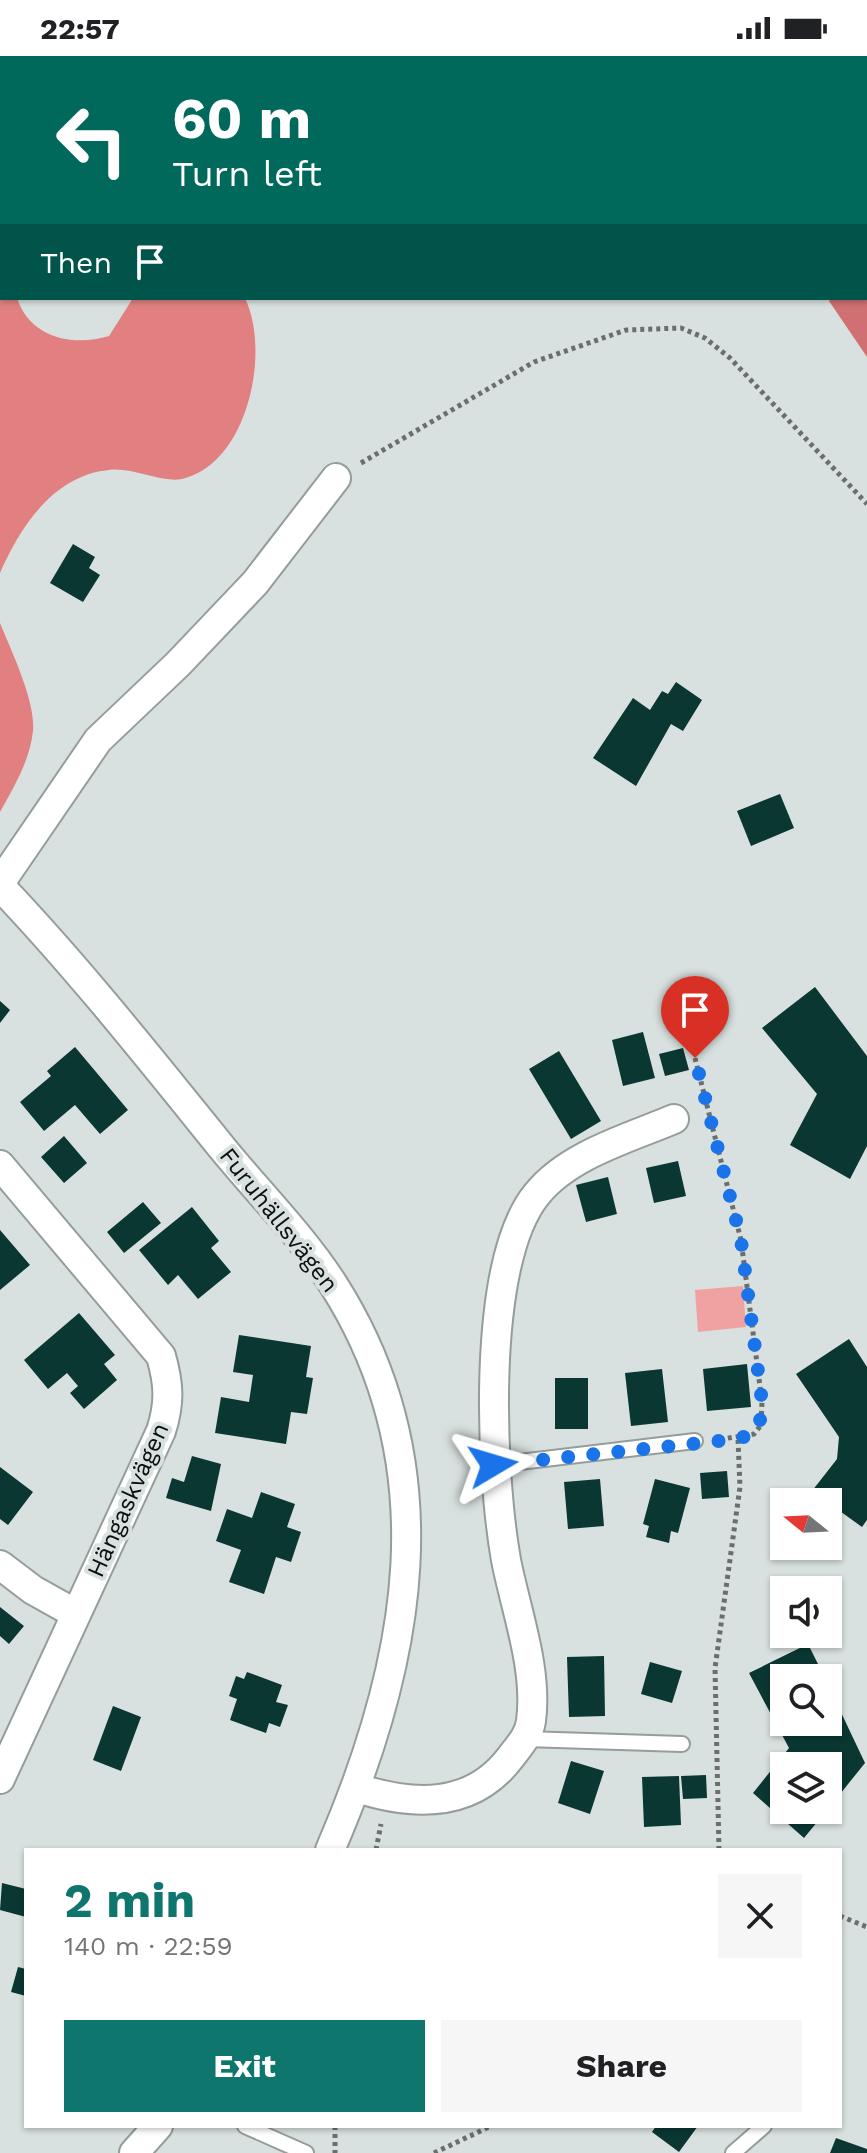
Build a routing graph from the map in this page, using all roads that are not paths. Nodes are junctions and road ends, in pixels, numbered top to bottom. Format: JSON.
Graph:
{"nodes":[{"id":1,"x":336,"y":478,"type":"road end"},
{"id":2,"x":0,"y":885,"type":"edge"},
{"id":3,"x":674,"y":1119,"type":"dead end"},
{"id":4,"x":0,"y":1165,"type":"edge"},
{"id":5,"x":695,"y":1441,"type":"road end"},
{"id":6,"x":493,"y":1465,"type":"junction"},
{"id":7,"x":0,"y":1565,"type":"edge"},
{"id":8,"x":76,"y":1614,"type":"junction"},
{"id":9,"x":525,"y":1739,"type":"junction"},
{"id":10,"x":682,"y":1744,"type":"dead end"},
{"id":11,"x":0,"y":1779,"type":"edge"},
{"id":12,"x":357,"y":1788,"type":"junction"},
{"id":13,"x":331,"y":1848,"type":"edge"},
{"id":14,"x":156,"y":2128,"type":"edge"},
{"id":15,"x":250,"y":2128,"type":"edge"},
{"id":16,"x":762,"y":2128,"type":"edge"},
{"id":17,"x":134,"y":2153,"type":"edge"},
{"id":18,"x":306,"y":2153,"type":"edge"},
{"id":19,"x":733,"y":2153,"type":"edge"}],
"edges":[{"from":1,"to":2,"type":"street"},
{"from":2,"to":12,"type":"street","name":"Furuhällsvägen"},
{"from":3,"to":6,"type":"street"},
{"from":4,"to":8,"type":"street","name":"Hängaskvägen"},
{"from":5,"to":6,"type":"lane"},
{"from":6,"to":9,"type":"street"},
{"from":7,"to":8,"type":"street"},
{"from":8,"to":11,"type":"street","name":"Hängaskvägen"},
{"from":9,"to":10,"type":"lane"},
{"from":9,"to":12,"type":"street"},
{"from":12,"to":13,"type":"street","name":"Furuhällsvägen"},
{"from":14,"to":17,"type":"street"},
{"from":15,"to":18,"type":"lane"},
{"from":16,"to":19,"type":"lane"}]}
